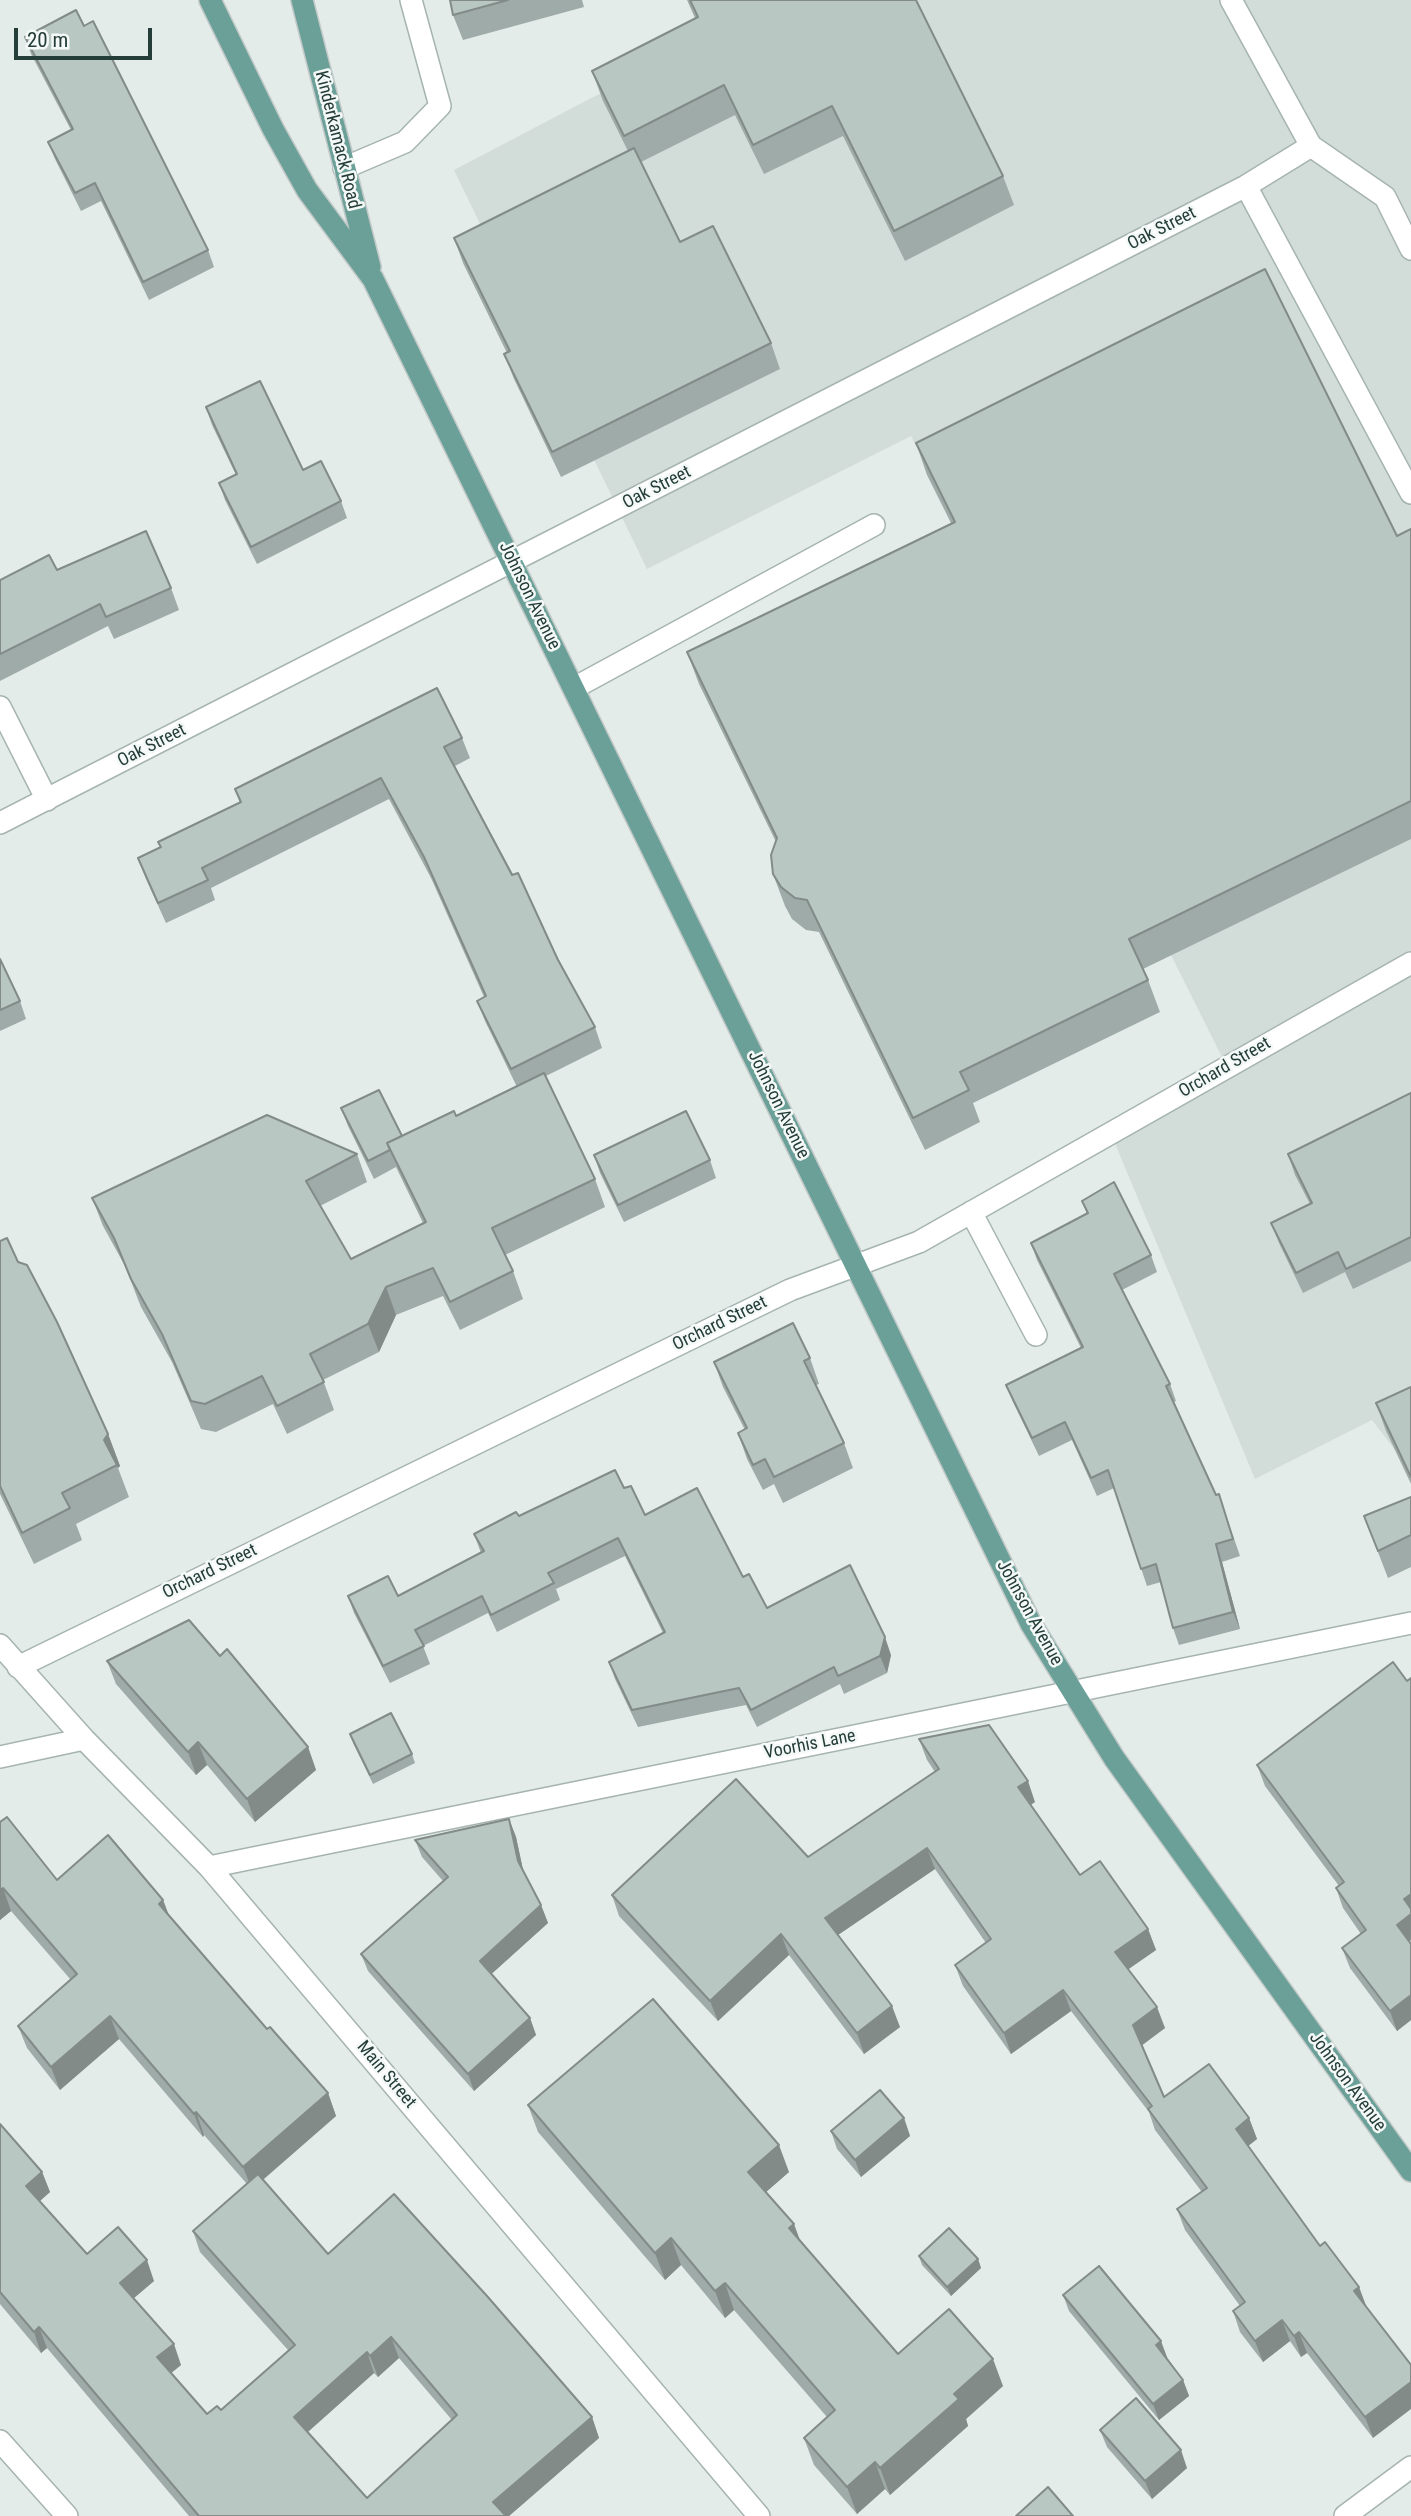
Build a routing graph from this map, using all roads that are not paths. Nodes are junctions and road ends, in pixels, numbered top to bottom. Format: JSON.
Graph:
{"nodes":[{"id":1,"x":210,"y":0,"type":"edge"},
{"id":2,"x":302,"y":0,"type":"edge"},
{"id":3,"x":411,"y":0,"type":"edge"},
{"id":4,"x":1231,"y":0,"type":"edge"},
{"id":5,"x":1311,"y":146,"type":"junction"},
{"id":6,"x":344,"y":168,"type":"junction"},
{"id":7,"x":1247,"y":186,"type":"junction"},
{"id":8,"x":1411,"y":249,"type":"edge"},
{"id":9,"x":373,"y":279,"type":"junction"},
{"id":10,"x":1411,"y":493,"type":"edge"},
{"id":11,"x":874,"y":525,"type":"dead end"},
{"id":12,"x":512,"y":562,"type":"junction"},
{"id":13,"x":574,"y":688,"type":"junction"},
{"id":14,"x":0,"y":707,"type":"edge"},
{"id":15,"x":47,"y":800,"type":"junction"},
{"id":16,"x":0,"y":824,"type":"edge"},
{"id":17,"x":1411,"y":963,"type":"edge"},
{"id":18,"x":971,"y":1212,"type":"junction"},
{"id":19,"x":857,"y":1266,"type":"junction"},
{"id":20,"x":1036,"y":1335,"type":"dead end"},
{"id":21,"x":1411,"y":1623,"type":"edge"},
{"id":22,"x":0,"y":1645,"type":"edge"},
{"id":23,"x":18,"y":1667,"type":"junction"},
{"id":24,"x":1074,"y":1692,"type":"junction"},
{"id":25,"x":84,"y":1739,"type":"junction"},
{"id":26,"x":0,"y":1757,"type":"edge"},
{"id":27,"x":209,"y":1867,"type":"junction"},
{"id":28,"x":1411,"y":2171,"type":"edge"},
{"id":29,"x":0,"y":2441,"type":"edge"},
{"id":30,"x":1411,"y":2468,"type":"edge"},
{"id":31,"x":67,"y":2516,"type":"edge"},
{"id":32,"x":760,"y":2516,"type":"edge"},
{"id":33,"x":1345,"y":2516,"type":"edge"}],
"edges":[{"from":1,"to":9,"type":"main road","name":"Johnson Avenue"},
{"from":2,"to":6,"type":"main road","name":"Kinderkamack Road"},
{"from":3,"to":6,"type":"street"},
{"from":4,"to":5,"type":"street"},
{"from":5,"to":7,"type":"street","name":"Oak Street"},
{"from":5,"to":8,"type":"street"},
{"from":6,"to":9,"type":"main road","name":"Kinderkamack Road"},
{"from":7,"to":10,"type":"street"},
{"from":7,"to":12,"type":"street","name":"Oak Street"},
{"from":9,"to":12,"type":"main road","name":"Johnson Avenue"},
{"from":11,"to":13,"type":"street"},
{"from":12,"to":13,"type":"main road","name":"Johnson Avenue"},
{"from":12,"to":15,"type":"street","name":"Oak Street"},
{"from":13,"to":19,"type":"main road","name":"Johnson Avenue"},
{"from":14,"to":15,"type":"street"},
{"from":15,"to":16,"type":"street","name":"Oak Street"},
{"from":17,"to":18,"type":"street","name":"Orchard Street"},
{"from":18,"to":19,"type":"street","name":"Orchard Street"},
{"from":18,"to":20,"type":"street"},
{"from":19,"to":23,"type":"street","name":"Orchard Street"},
{"from":19,"to":24,"type":"main road","name":"Johnson Avenue"},
{"from":21,"to":24,"type":"street","name":"Voorhis Lane"},
{"from":22,"to":23,"type":"street","name":"Main Street"},
{"from":23,"to":25,"type":"street","name":"Main Street"},
{"from":24,"to":27,"type":"street","name":"Voorhis Lane"},
{"from":24,"to":28,"type":"main road","name":"Johnson Avenue"},
{"from":25,"to":26,"type":"street"},
{"from":25,"to":27,"type":"street","name":"Main Street"},
{"from":27,"to":32,"type":"street","name":"Main Street"},
{"from":29,"to":31,"type":"street"},
{"from":30,"to":33,"type":"street"}]}
